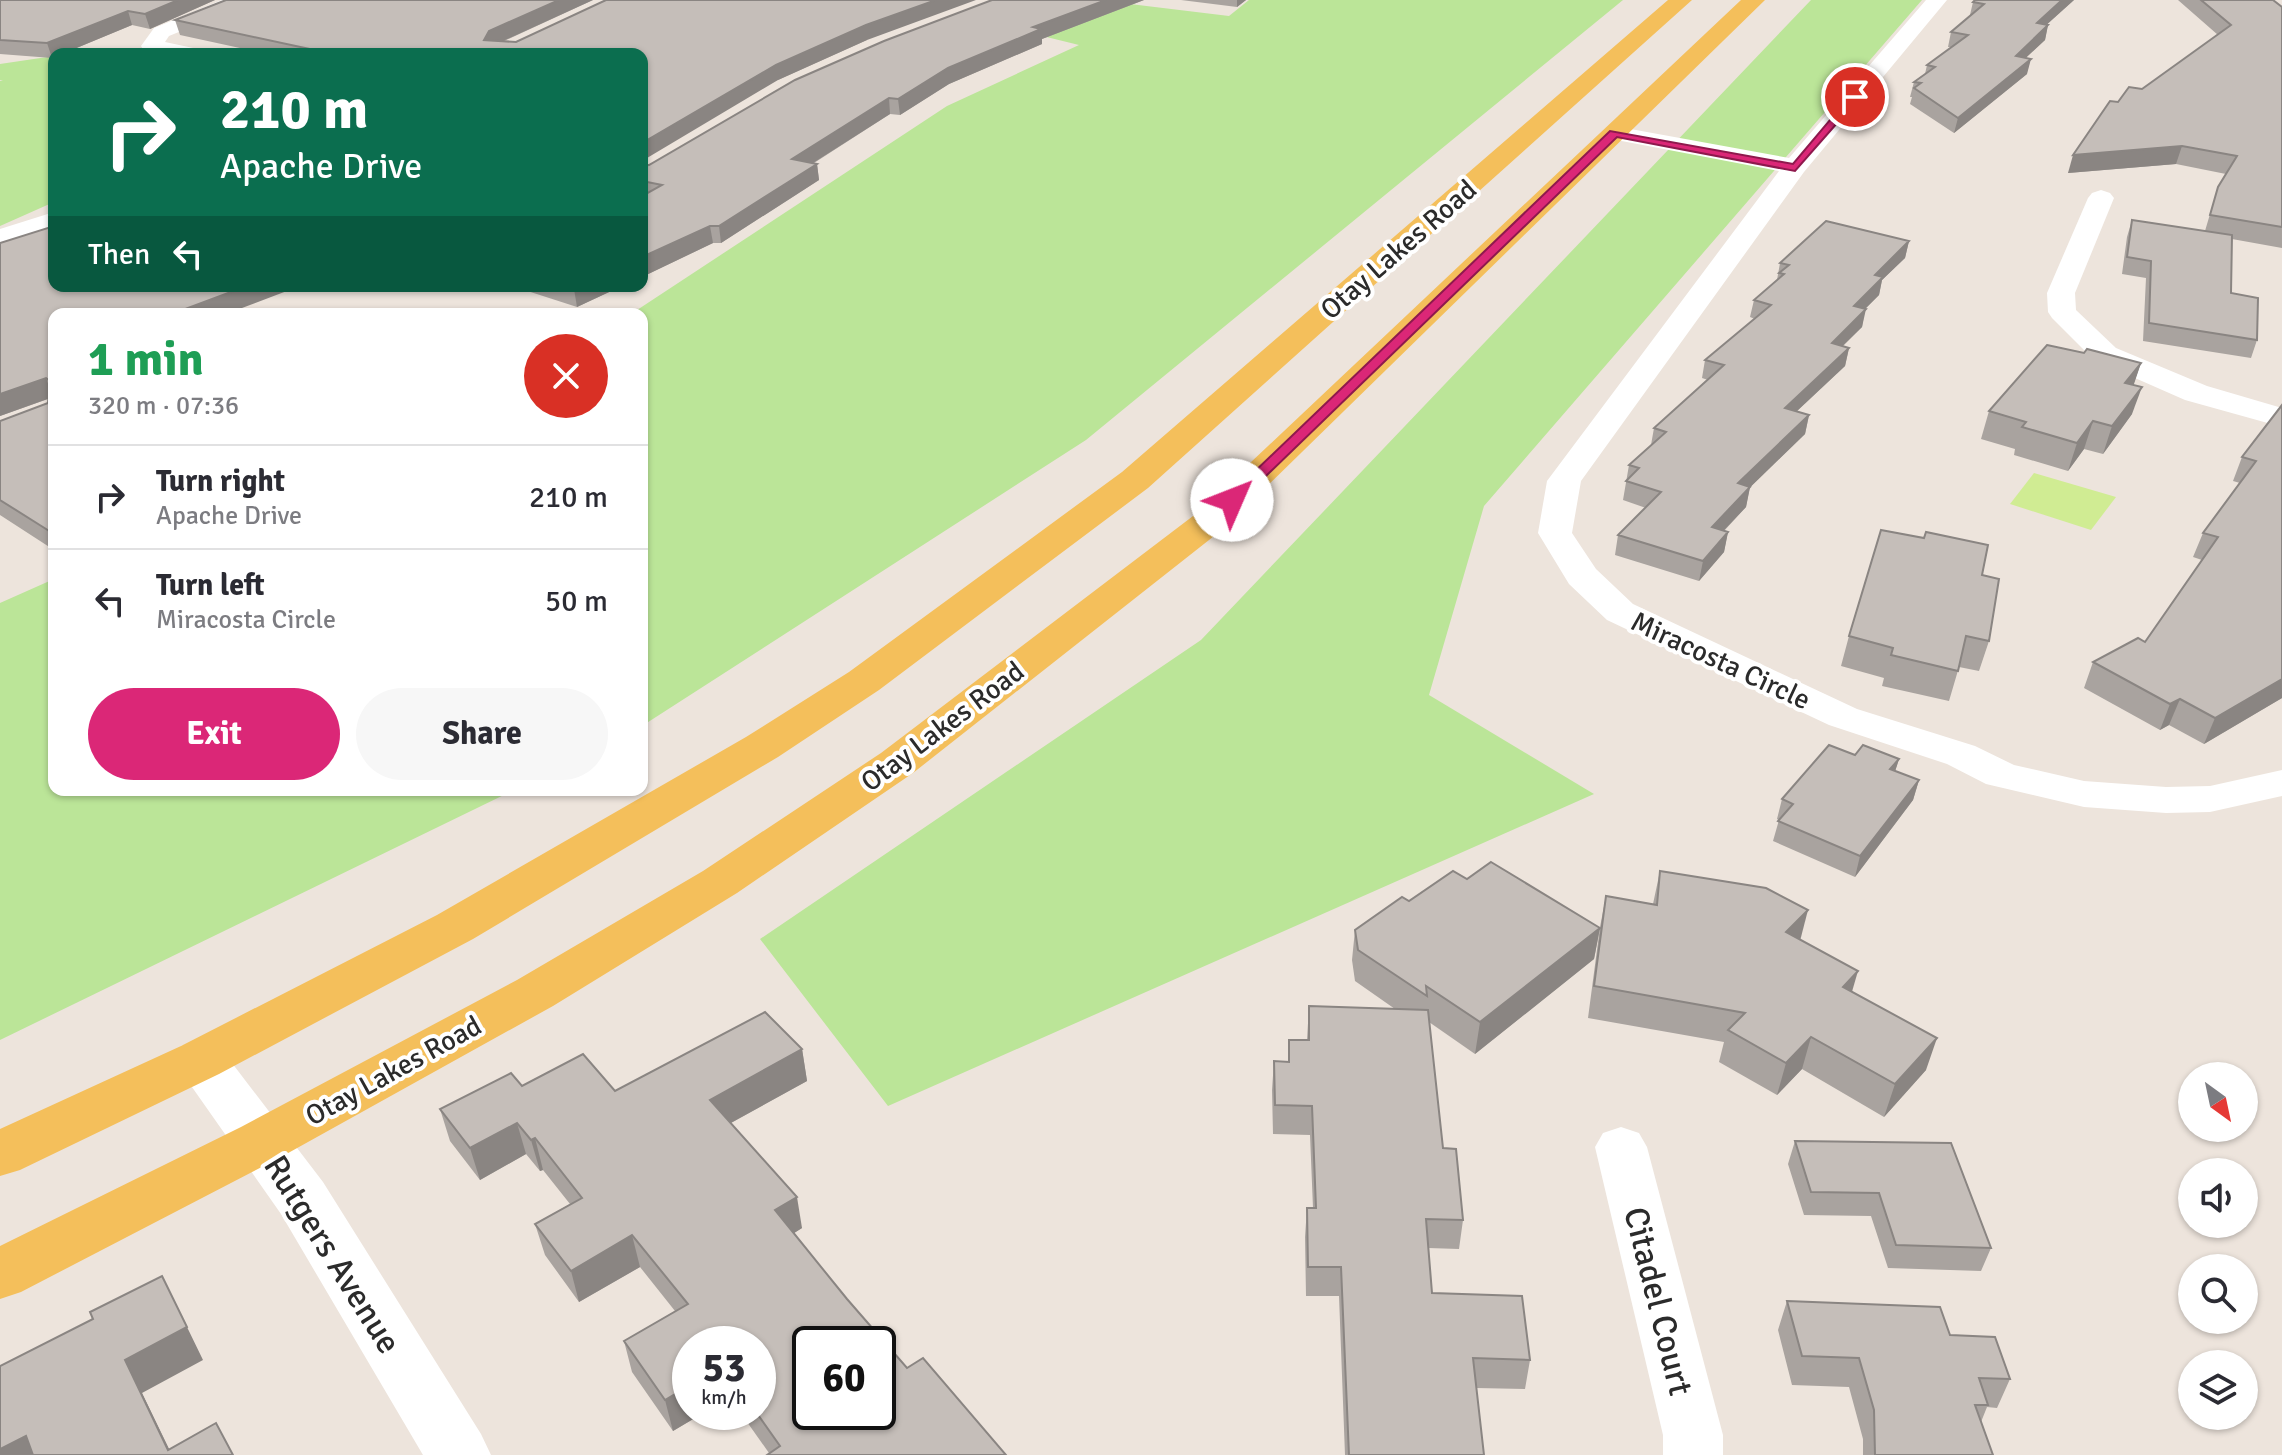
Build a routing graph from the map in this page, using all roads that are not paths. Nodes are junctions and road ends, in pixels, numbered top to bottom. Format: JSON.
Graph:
{"nodes":[{"id":1,"x":240,"y":0,"type":"edge"},
{"id":2,"x":1681,"y":0,"type":"edge"},
{"id":3,"x":1754,"y":0,"type":"edge"},
{"id":4,"x":1937,"y":0,"type":"edge"},
{"id":5,"x":162,"y":48,"type":"edge"},
{"id":6,"x":1614,"y":133,"type":"junction"},
{"id":7,"x":1795,"y":167,"type":"junction"},
{"id":8,"x":2101,"y":198,"type":"dead end"},
{"id":9,"x":48,"y":222,"type":"edge"},
{"id":10,"x":0,"y":238,"type":"edge"},
{"id":11,"x":2282,"y":418,"type":"edge"},
{"id":12,"x":2282,"y":783,"type":"edge"},
{"id":13,"x":200,"y":1060,"type":"junction"},
{"id":14,"x":261,"y":1142,"type":"junction"},
{"id":15,"x":1621,"y":1147,"type":"dead end"},
{"id":16,"x":0,"y":1154,"type":"edge"},
{"id":17,"x":0,"y":1274,"type":"edge"},
{"id":18,"x":458,"y":1455,"type":"edge"},
{"id":19,"x":1693,"y":1455,"type":"edge"}],
"edges":[{"from":1,"to":5,"type":"street"},
{"from":2,"to":13,"type":"main road","name":"Otay Lakes Road"},
{"from":3,"to":6,"type":"main road","name":"Otay Lakes Road"},
{"from":4,"to":7,"type":"street","name":"Miracosta Circle"},
{"from":6,"to":7,"type":"street"},
{"from":6,"to":14,"type":"main road","name":"Otay Lakes Road"},
{"from":7,"to":12,"type":"street","name":"Miracosta Circle"},
{"from":8,"to":11,"type":"street"},
{"from":9,"to":10,"type":"street"},
{"from":13,"to":14,"type":"main road","name":"Rutgers Avenue"},
{"from":13,"to":16,"type":"main road","name":"Otay Lakes Road"},
{"from":14,"to":17,"type":"main road","name":"Otay Lakes Road"},
{"from":14,"to":18,"type":"main road","name":"Rutgers Avenue"},
{"from":15,"to":19,"type":"street","name":"Citadel Court"}]}
